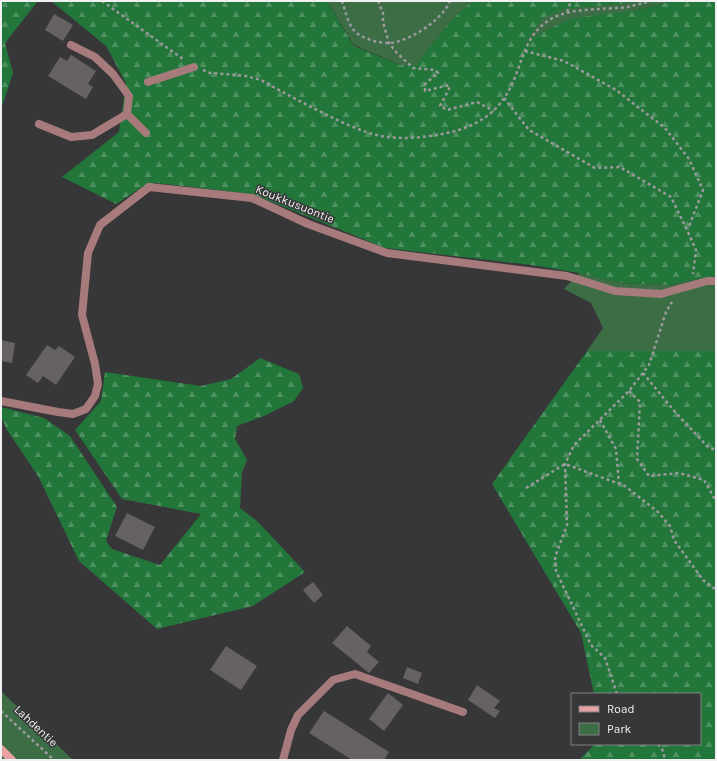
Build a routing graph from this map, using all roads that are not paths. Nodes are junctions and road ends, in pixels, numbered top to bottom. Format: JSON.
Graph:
{"nodes":[{"id":1,"x":71,"y":44,"type":"dead end"},
{"id":2,"x":194,"y":67,"type":"road end"},
{"id":3,"x":148,"y":82,"type":"dead end"},
{"id":4,"x":127,"y":114,"type":"junction"},
{"id":5,"x":39,"y":124,"type":"dead end"},
{"id":6,"x":146,"y":133,"type":"dead end"},
{"id":7,"x":716,"y":281,"type":"edge"},
{"id":8,"x":1,"y":401,"type":"edge"},
{"id":9,"x":463,"y":712,"type":"dead end"},
{"id":10,"x":1,"y":749,"type":"edge"},
{"id":11,"x":12,"y":760,"type":"edge"},
{"id":12,"x":284,"y":760,"type":"edge"}],
"edges":[{"from":1,"to":4,"type":"street"},
{"from":2,"to":3,"type":"street"},
{"from":4,"to":5,"type":"street"},
{"from":4,"to":6,"type":"street"},
{"from":7,"to":8,"type":"street","name":"Koukkusuontie"},
{"from":9,"to":12,"type":"street"},
{"from":10,"to":11,"type":"main road"}]}
